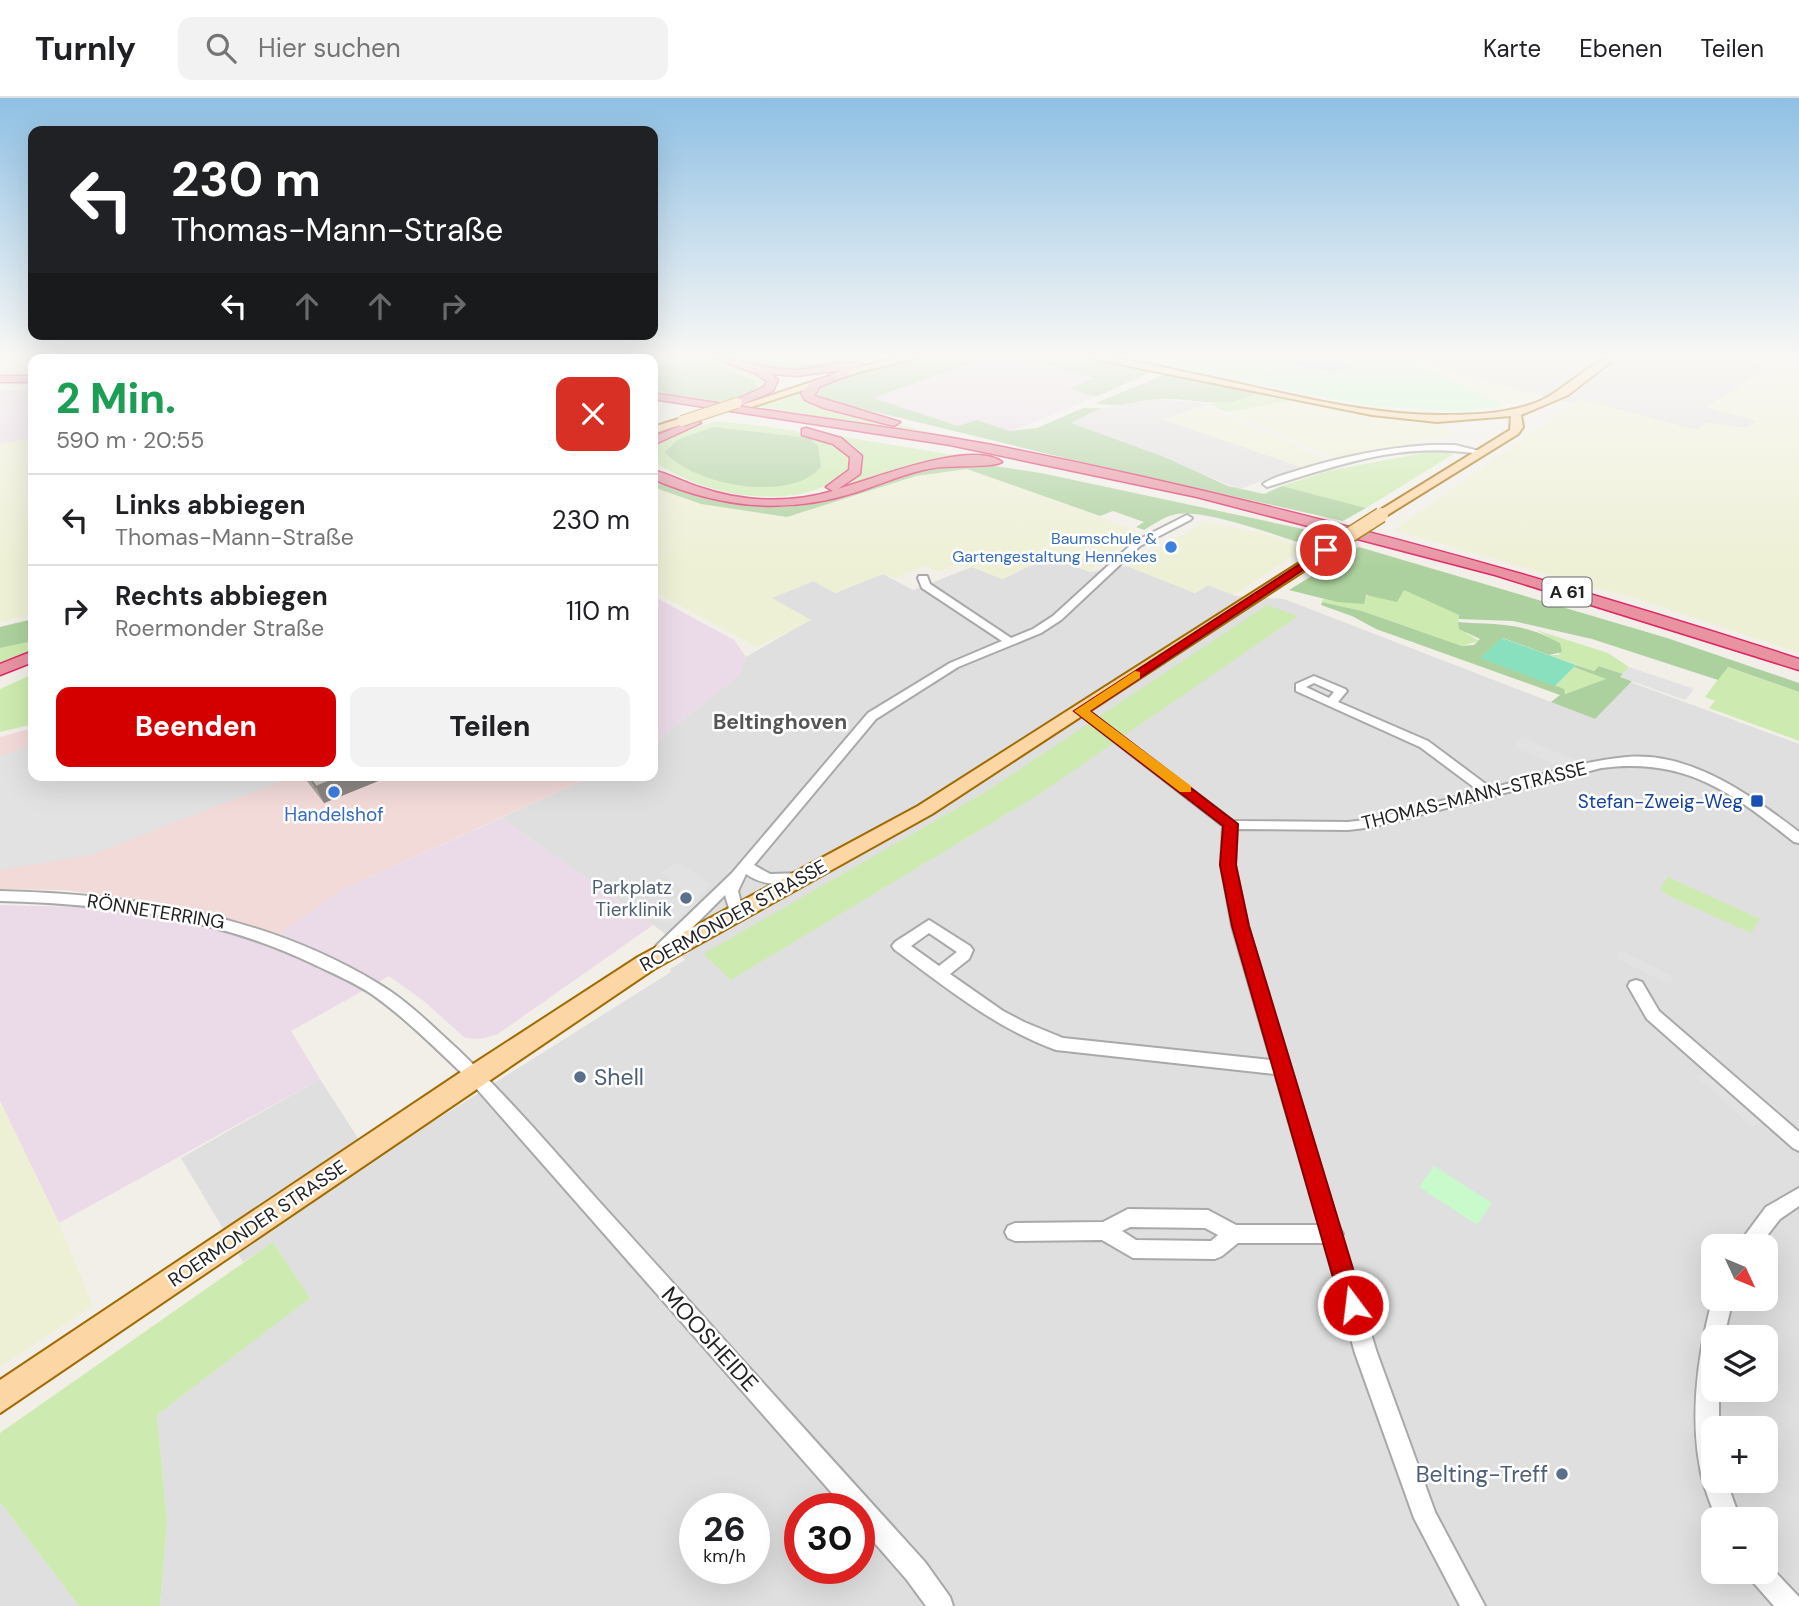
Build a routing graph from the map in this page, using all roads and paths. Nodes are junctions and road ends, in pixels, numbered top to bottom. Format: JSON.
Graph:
{"nodes":[{"id":1,"x":684,"y":427,"type":"edge"},
{"id":2,"x":787,"y":427,"type":"edge"},
{"id":3,"x":803,"y":427,"type":"edge"},
{"id":4,"x":850,"y":427,"type":"edge"},
{"id":5,"x":917,"y":427,"type":"edge"},
{"id":6,"x":1477,"y":427,"type":"edge"},
{"id":7,"x":1481,"y":427,"type":"edge"},
{"id":8,"x":1489,"y":427,"type":"edge"},
{"id":9,"x":1518,"y":427,"type":"edge"},
{"id":10,"x":1484,"y":430,"type":"junction"},
{"id":11,"x":658,"y":437,"type":"edge"},
{"id":12,"x":1495,"y":442,"type":"junction"},
{"id":13,"x":990,"y":449,"type":"junction"},
{"id":14,"x":1479,"y":452,"type":"junction"},
{"id":15,"x":658,"y":469,"type":"edge"},
{"id":16,"x":658,"y":476,"type":"edge"},
{"id":17,"x":1088,"y":476,"type":"junction"},
{"id":18,"x":1267,"y":484,"type":"dead end"},
{"id":19,"x":1187,"y":518,"type":"dead end"},
{"id":20,"x":923,"y":578,"type":"dead end"},
{"id":21,"x":1010,"y":642,"type":"junction"},
{"id":22,"x":28,"y":658,"type":"edge"},
{"id":23,"x":1799,"y":665,"type":"edge"},
{"id":24,"x":28,"y":669,"type":"edge"},
{"id":25,"x":0,"y":670,"type":"edge"},
{"id":26,"x":1799,"y":675,"type":"edge"},
{"id":27,"x":0,"y":681,"type":"edge"},
{"id":28,"x":1331,"y":703,"type":"dead end"},
{"id":29,"x":1081,"y":711,"type":"junction"},
{"id":30,"x":1488,"y":792,"type":"junction"},
{"id":31,"x":1230,"y":824,"type":"junction"},
{"id":32,"x":1799,"y":839,"type":"edge"},
{"id":33,"x":741,"y":869,"type":"junction"},
{"id":34,"x":800,"y":876,"type":"junction"},
{"id":35,"x":0,"y":896,"type":"edge"},
{"id":36,"x":736,"y":911,"type":"junction"},
{"id":37,"x":646,"y":963,"type":"junction"},
{"id":38,"x":940,"y":974,"type":"dead end"},
{"id":39,"x":1636,"y":986,"type":"dead end"},
{"id":40,"x":1283,"y":1068,"type":"junction"},
{"id":41,"x":475,"y":1075,"type":"junction"},
{"id":42,"x":1799,"y":1143,"type":"edge"},
{"id":43,"x":1799,"y":1196,"type":"edge"},
{"id":44,"x":1105,"y":1231,"type":"junction"},
{"id":45,"x":1015,"y":1232,"type":"dead end"},
{"id":46,"x":1234,"y":1234,"type":"junction"},
{"id":47,"x":1333,"y":1234,"type":"junction"},
{"id":48,"x":1756,"y":1234,"type":"edge"},
{"id":49,"x":0,"y":1398,"type":"edge"},
{"id":50,"x":1771,"y":1584,"type":"edge"},
{"id":51,"x":941,"y":1606,"type":"edge"},
{"id":52,"x":1473,"y":1606,"type":"edge"},
{"id":53,"x":1790,"y":1606,"type":"edge"}],
"edges":[{"from":1,"to":11,"type":"highway"},
{"from":2,"to":15,"type":"highway"},
{"from":3,"to":17,"type":"highway","number":"A 61"},
{"from":4,"to":13,"type":"highway","number":"A 61"},
{"from":5,"to":13,"type":"highway"},
{"from":6,"to":10,"type":"main road"},
{"from":7,"to":10,"type":"main road"},
{"from":8,"to":12,"type":"main road"},
{"from":9,"to":12,"type":"main road","name":"ROERMONDER STRASSE"},
{"from":10,"to":14,"type":"main road"},
{"from":12,"to":14,"type":"main road","name":"ROERMONDER STRASSE"},
{"from":13,"to":23,"type":"highway","number":"A 61"},
{"from":14,"to":18,"type":"street"},
{"from":14,"to":29,"type":"main road","name":"ROERMONDER STRASSE","bridge":true},
{"from":16,"to":17,"type":"highway"},
{"from":17,"to":26,"type":"highway","number":"A 61"},
{"from":19,"to":21,"type":"street"},
{"from":20,"to":21,"type":"street"},
{"from":21,"to":33,"type":"street"},
{"from":22,"to":25,"type":"highway"},
{"from":24,"to":27,"type":"highway"},
{"from":28,"to":30,"type":"street"},
{"from":29,"to":31,"type":"street"},
{"from":29,"to":34,"type":"main road","name":"ROERMONDER STRASSE"},
{"from":30,"to":31,"type":"street","name":"THOMAS-MANN-STRASSE"},
{"from":30,"to":32,"type":"street","name":"THOMAS-MANN-STRASSE"},
{"from":31,"to":40,"type":"street"},
{"from":33,"to":34,"type":"street"},
{"from":33,"to":36,"type":"street"},
{"from":33,"to":37,"type":"street"},
{"from":34,"to":36,"type":"main road","name":"ROERMONDER STRASSE"},
{"from":35,"to":41,"type":"street","name":"RÖNNETERRING"},
{"from":36,"to":37,"type":"main road","name":"ROERMONDER STRASSE"},
{"from":37,"to":41,"type":"main road","name":"ROERMONDER STRASSE"},
{"from":38,"to":40,"type":"street"},
{"from":39,"to":42,"type":"street"},
{"from":40,"to":47,"type":"street"},
{"from":41,"to":49,"type":"main road","name":"ROERMONDER STRASSE"},
{"from":41,"to":51,"type":"street","name":"MOOSHEIDE"},
{"from":43,"to":48,"type":"street"},
{"from":44,"to":45,"type":"street"},
{"from":44,"to":46,"type":"street"},
{"from":44,"to":46,"type":"street"},
{"from":46,"to":47,"type":"street"},
{"from":47,"to":52,"type":"street"},
{"from":50,"to":53,"type":"street"}]}
